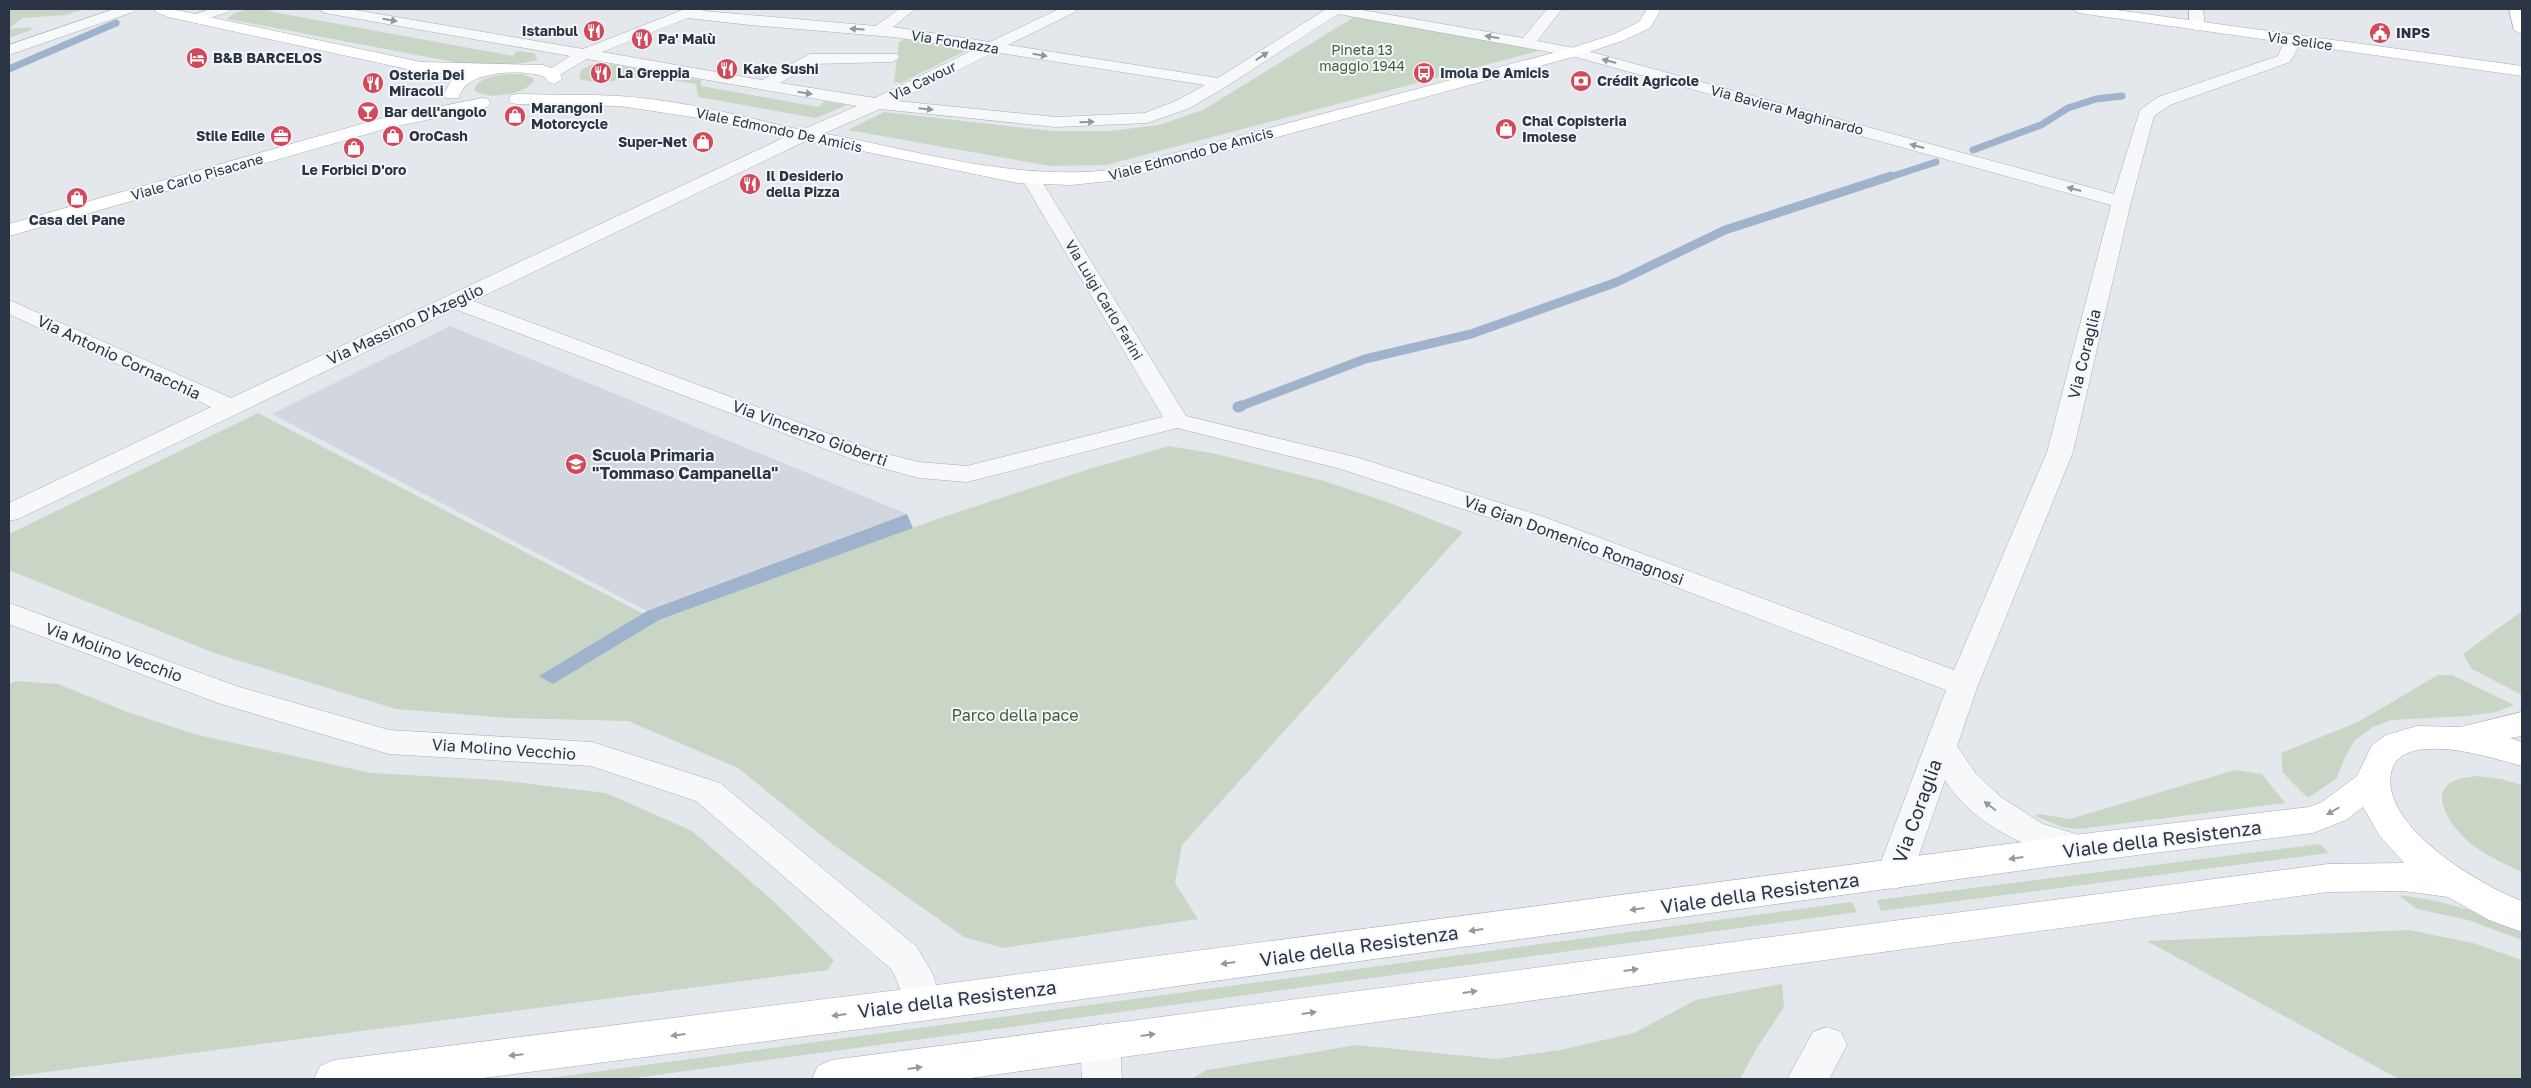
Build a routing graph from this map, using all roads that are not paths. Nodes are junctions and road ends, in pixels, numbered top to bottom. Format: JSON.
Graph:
{"nodes":[{"id":1,"x":128,"y":9,"type":"edge"},
{"id":2,"x":161,"y":9,"type":"edge"},
{"id":3,"x":223,"y":9,"type":"edge"},
{"id":4,"x":325,"y":9,"type":"edge"},
{"id":5,"x":908,"y":9,"type":"edge"},
{"id":6,"x":1070,"y":9,"type":"edge"},
{"id":7,"x":1335,"y":9,"type":"edge"},
{"id":8,"x":1554,"y":9,"type":"edge"},
{"id":9,"x":1654,"y":9,"type":"edge"},
{"id":10,"x":2079,"y":9,"type":"edge"},
{"id":11,"x":2196,"y":9,"type":"edge"},
{"id":12,"x":2516,"y":9,"type":"edge"},
{"id":13,"x":692,"y":11,"type":"edge"},
{"id":14,"x":438,"y":13,"type":"dead end"},
{"id":15,"x":2522,"y":13,"type":"edge"},
{"id":16,"x":195,"y":19,"type":"junction"},
{"id":17,"x":416,"y":25,"type":"junction"},
{"id":18,"x":2197,"y":26,"type":"junction"},
{"id":19,"x":2522,"y":30,"type":"edge"},
{"id":20,"x":886,"y":32,"type":"junction"},
{"id":21,"x":2292,"y":40,"type":"junction"},
{"id":22,"x":1527,"y":43,"type":"junction"},
{"id":23,"x":992,"y":47,"type":"junction"},
{"id":24,"x":9,"y":50,"type":"edge"},
{"id":25,"x":566,"y":51,"type":"junction"},
{"id":26,"x":1574,"y":52,"type":"junction"},
{"id":27,"x":584,"y":54,"type":"junction"},
{"id":28,"x":892,"y":57,"type":"junction"},
{"id":29,"x":421,"y":67,"type":"junction"},
{"id":30,"x":526,"y":68,"type":"junction"},
{"id":31,"x":496,"y":70,"type":"junction"},
{"id":32,"x":2522,"y":71,"type":"edge"},
{"id":33,"x":554,"y":77,"type":"junction"},
{"id":34,"x":1221,"y":83,"type":"junction"},
{"id":35,"x":764,"y":86,"type":"junction"},
{"id":36,"x":453,"y":91,"type":"junction"},
{"id":37,"x":517,"y":99,"type":"junction"},
{"id":38,"x":620,"y":101,"type":"junction"},
{"id":39,"x":881,"y":102,"type":"junction"},
{"id":40,"x":482,"y":103,"type":"junction"},
{"id":41,"x":385,"y":123,"type":"junction"},
{"id":42,"x":802,"y":136,"type":"junction"},
{"id":43,"x":1031,"y":179,"type":"junction"},
{"id":44,"x":2121,"y":202,"type":"junction"},
{"id":45,"x":9,"y":230,"type":"edge"},
{"id":46,"x":454,"y":301,"type":"junction"},
{"id":47,"x":9,"y":306,"type":"edge"},
{"id":48,"x":230,"y":408,"type":"junction"},
{"id":49,"x":1177,"y":421,"type":"junction"},
{"id":50,"x":9,"y":512,"type":"edge"},
{"id":51,"x":9,"y":613,"type":"edge"},
{"id":52,"x":1963,"y":685,"type":"junction"},
{"id":53,"x":2522,"y":724,"type":"edge"},
{"id":54,"x":2456,"y":738,"type":"junction"},
{"id":55,"x":1941,"y":747,"type":"junction"},
{"id":56,"x":2522,"y":754,"type":"edge"},
{"id":57,"x":2372,"y":782,"type":"junction"},
{"id":58,"x":2081,"y":849,"type":"junction"},
{"id":59,"x":1894,"y":875,"type":"junction"},
{"id":60,"x":2456,"y":884,"type":"junction"},
{"id":61,"x":2522,"y":917,"type":"edge"},
{"id":62,"x":922,"y":1004,"type":"junction"},
{"id":63,"x":1827,"y":1045,"type":"dead end"},
{"id":64,"x":1101,"y":1060,"type":"edge"},
{"id":65,"x":334,"y":1079,"type":"edge"},
{"id":66,"x":832,"y":1079,"type":"edge"},
{"id":67,"x":1807,"y":1079,"type":"edge"}],
"edges":[{"from":1,"to":24,"type":"street"},
{"from":2,"to":16,"type":"street"},
{"from":3,"to":16,"type":"street"},
{"from":4,"to":17,"type":"street","one_way":true},
{"from":5,"to":20,"type":"street"},
{"from":6,"to":23,"type":"street","name":"Via Cavour"},
{"from":22,"to":7,"type":"street","name":"Via Baviera Maghinardo","one_way":true},
{"from":34,"to":7,"type":"street","one_way":true},
{"from":8,"to":22,"type":"street"},
{"from":9,"to":26,"type":"street","name":"Viale Edmondo De Amicis"},
{"from":10,"to":18,"type":"street","name":"Via Selice"},
{"from":11,"to":18,"type":"street"},
{"from":12,"to":15,"type":"street"},
{"from":12,"to":19,"type":"street"},
{"from":20,"to":13,"type":"street","name":"Via Fondazza","one_way":true},
{"from":13,"to":27,"type":"street"},
{"from":14,"to":17,"type":"street"},
{"from":16,"to":29,"type":"street"},
{"from":17,"to":25,"type":"street"},
{"from":18,"to":21,"type":"street","name":"Via Selice"},
{"from":20,"to":23,"type":"street","name":"Via Fondazza"},
{"from":20,"to":28,"type":"street"},
{"from":21,"to":32,"type":"street","name":"Via Selice"},
{"from":21,"to":44,"type":"street","name":"Via Coraglia"},
{"from":22,"to":26,"type":"street","name":"Via Baviera Maghinardo"},
{"from":23,"to":34,"type":"street","name":"Via Fondazza","one_way":true},
{"from":23,"to":39,"type":"street","name":"Via Cavour"},
{"from":25,"to":27,"type":"street"},
{"from":25,"to":30,"type":"street"},
{"from":26,"to":43,"type":"street","name":"Viale Edmondo De Amicis"},
{"from":44,"to":26,"type":"street","name":"Via Baviera Maghinardo","one_way":true},
{"from":27,"to":33,"type":"street"},
{"from":27,"to":35,"type":"street"},
{"from":28,"to":35,"type":"street"},
{"from":28,"to":39,"type":"street"},
{"from":29,"to":31,"type":"street"},
{"from":29,"to":36,"type":"street"},
{"from":30,"to":31,"type":"street","name":"Viale Edmondo De Amicis"},
{"from":30,"to":33,"type":"street","name":"Viale Edmondo De Amicis"},
{"from":31,"to":36,"type":"street","name":"Viale Carlo Pisacane"},
{"from":33,"to":37,"type":"street"},
{"from":33,"to":38,"type":"street","name":"Viale Edmondo De Amicis"},
{"from":39,"to":34,"type":"street","one_way":true},
{"from":35,"to":39,"type":"street","one_way":true},
{"from":36,"to":40,"type":"street"},
{"from":36,"to":41,"type":"street","name":"Viale Carlo Pisacane"},
{"from":37,"to":38,"type":"street","name":"Viale Edmondo De Amicis"},
{"from":37,"to":40,"type":"street","name":"Viale Carlo Pisacane"},
{"from":38,"to":42,"type":"street","name":"Viale Edmondo De Amicis"},
{"from":39,"to":42,"type":"street","name":"Via Cavour"},
{"from":40,"to":41,"type":"street","name":"Viale Carlo Pisacane"},
{"from":41,"to":45,"type":"street","name":"Viale Carlo Pisacane"},
{"from":42,"to":43,"type":"street","name":"Viale Edmondo De Amicis"},
{"from":42,"to":46,"type":"street","name":"Via Massimo D'Azeglio"},
{"from":43,"to":49,"type":"street","name":"Via Luigi Carlo Farini"},
{"from":44,"to":52,"type":"street","name":"Via Coraglia"},
{"from":46,"to":48,"type":"street","name":"Via Massimo D'Azeglio"},
{"from":46,"to":49,"type":"street","name":"Via Vincenzo Gioberti"},
{"from":47,"to":48,"type":"street","name":"Via Antonio Cornacchia"},
{"from":48,"to":50,"type":"street","name":"Via Massimo D'Azeglio"},
{"from":49,"to":52,"type":"street","name":"Via Gian Domenico Romagnosi"},
{"from":51,"to":62,"type":"street","name":"Via Molino Vecchio"},
{"from":52,"to":55,"type":"street","name":"Via Coraglia"},
{"from":53,"to":54,"type":"street"},
{"from":54,"to":56,"type":"street"},
{"from":54,"to":57,"type":"street"},
{"from":58,"to":55,"type":"street","name":"Via Coraglia","one_way":true},
{"from":55,"to":59,"type":"street","name":"Via Coraglia"},
{"from":57,"to":58,"type":"street","name":"Viale della Resistenza","one_way":true},
{"from":57,"to":60,"type":"street"},
{"from":58,"to":59,"type":"street","name":"Viale della Resistenza","one_way":true},
{"from":59,"to":62,"type":"street","name":"Viale della Resistenza","one_way":true},
{"from":60,"to":61,"type":"street"},
{"from":64,"to":60,"type":"street","one_way":true},
{"from":62,"to":65,"type":"street","name":"Viale della Resistenza","one_way":true},
{"from":63,"to":67,"type":"street"},
{"from":66,"to":64,"type":"street","one_way":true}]}
